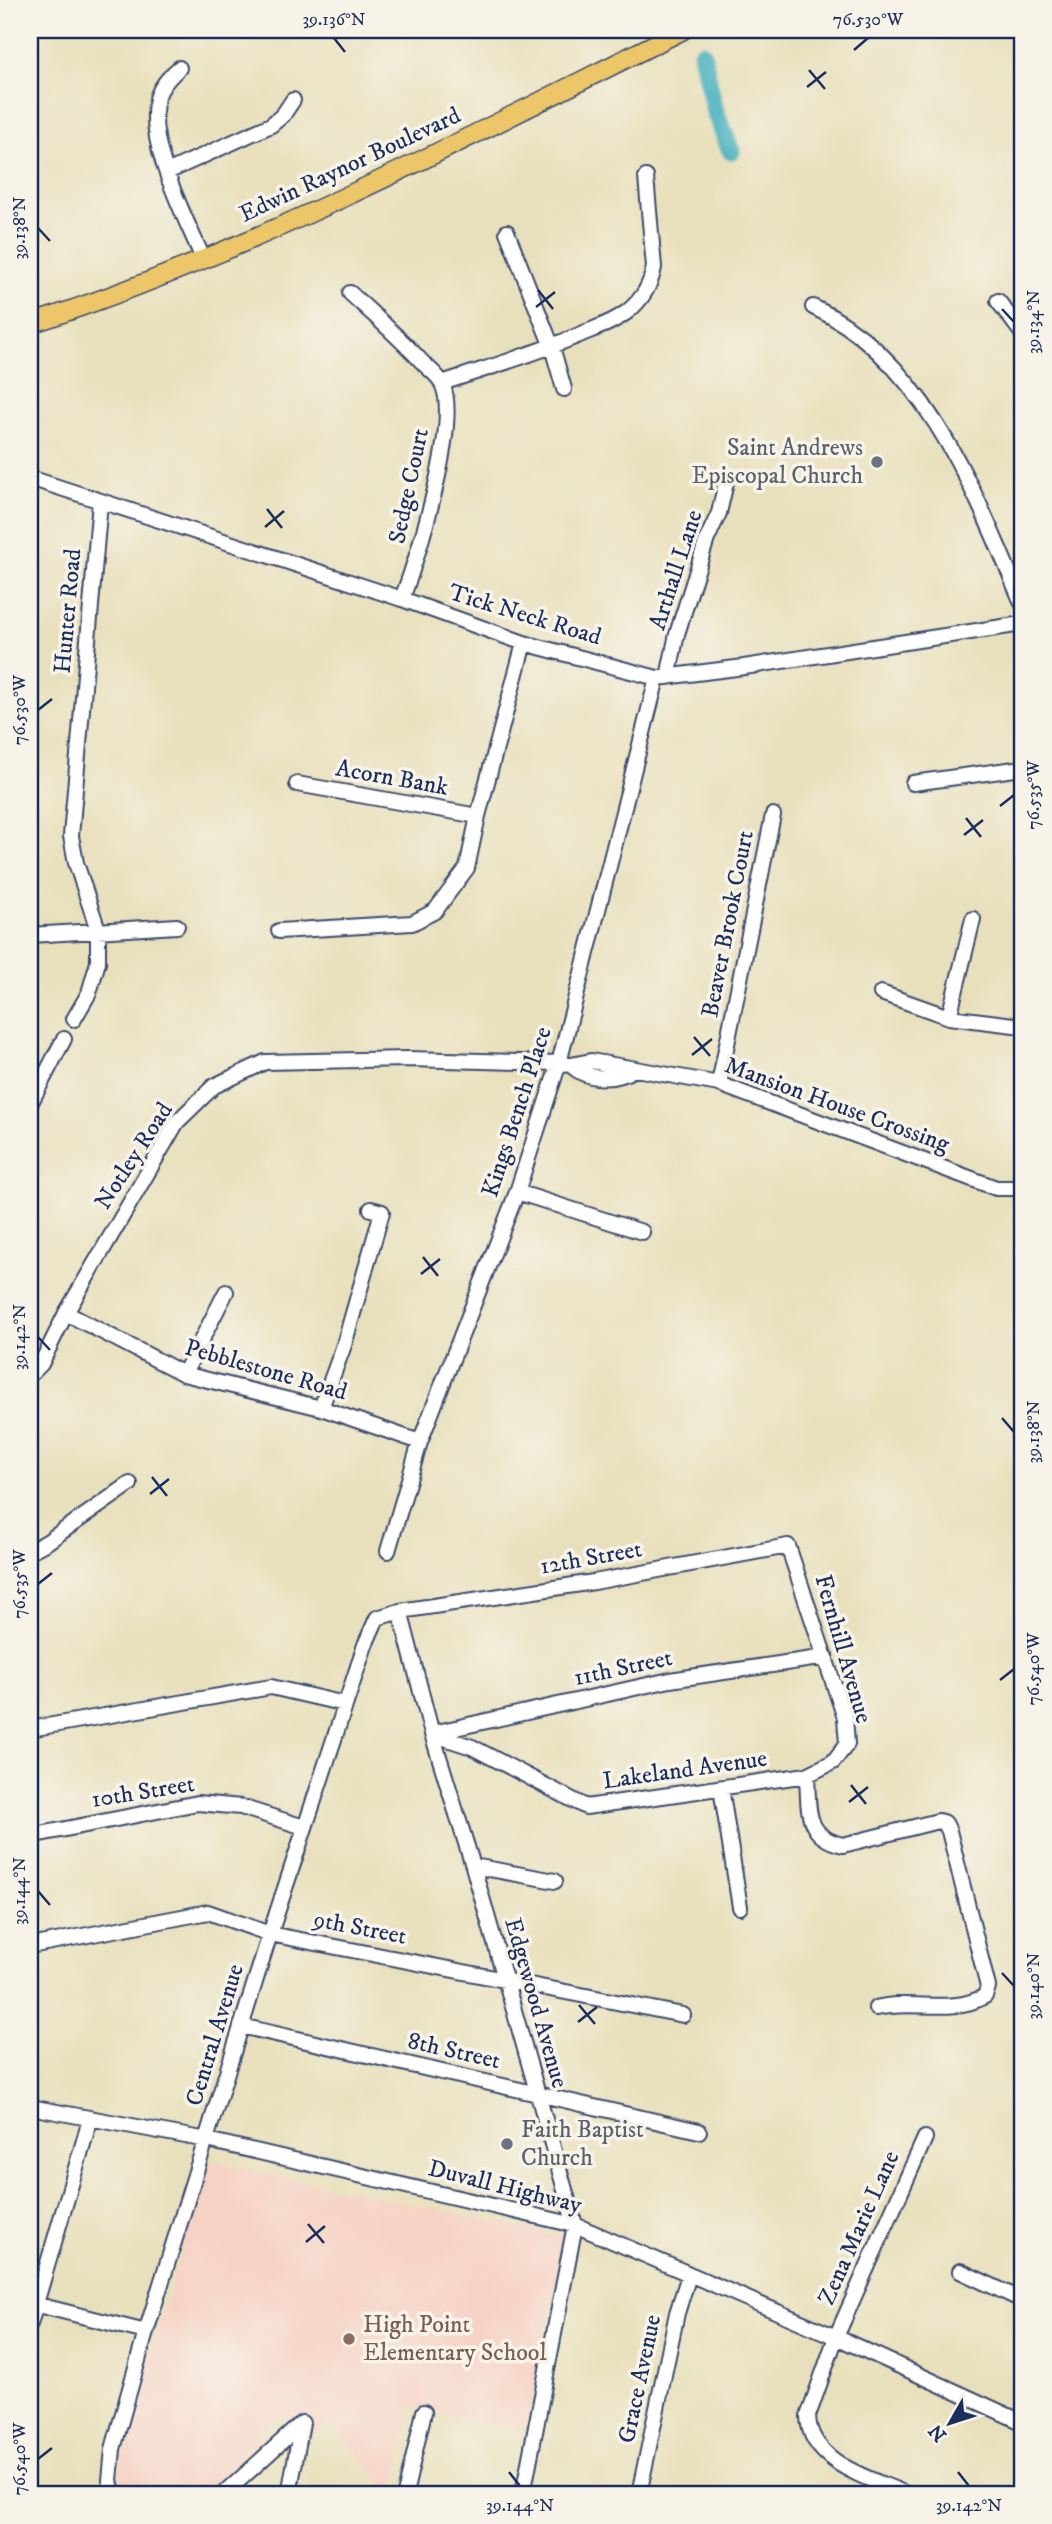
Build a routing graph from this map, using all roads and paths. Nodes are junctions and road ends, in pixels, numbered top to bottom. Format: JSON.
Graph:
{"nodes":[{"id":1,"x":683,"y":30,"type":"edge"},
{"id":2,"x":179,"y":68,"type":"dead end"},
{"id":3,"x":293,"y":100,"type":"dead end"},
{"id":4,"x":167,"y":172,"type":"junction"},
{"id":5,"x":646,"y":177,"type":"dead end"},
{"id":6,"x":507,"y":232,"type":"dead end"},
{"id":7,"x":204,"y":259,"type":"junction"},
{"id":8,"x":349,"y":293,"type":"dead end"},
{"id":9,"x":998,"y":301,"type":"dead end"},
{"id":10,"x":813,"y":306,"type":"dead end"},
{"id":11,"x":30,"y":324,"type":"edge"},
{"id":12,"x":1022,"y":333,"type":"edge"},
{"id":13,"x":552,"y":347,"type":"junction"},
{"id":14,"x":442,"y":383,"type":"junction"},
{"id":15,"x":564,"y":389,"type":"dead end"},
{"id":16,"x":30,"y":478,"type":"edge"},
{"id":17,"x":727,"y":478,"type":"dead end"},
{"id":18,"x":100,"y":502,"type":"junction"},
{"id":19,"x":402,"y":598,"type":"junction"},
{"id":20,"x":1022,"y":603,"type":"edge"},
{"id":21,"x":1022,"y":624,"type":"edge"},
{"id":22,"x":524,"y":643,"type":"junction"},
{"id":23,"x":662,"y":677,"type":"junction"},
{"id":24,"x":1022,"y":768,"type":"edge"},
{"id":25,"x":914,"y":783,"type":"dead end"},
{"id":26,"x":297,"y":784,"type":"dead end"},
{"id":27,"x":773,"y":814,"type":"dead end"},
{"id":28,"x":478,"y":816,"type":"junction"},
{"id":29,"x":974,"y":919,"type":"dead end"},
{"id":30,"x":177,"y":926,"type":"dead end"},
{"id":31,"x":98,"y":930,"type":"junction"},
{"id":32,"x":279,"y":931,"type":"dead end"},
{"id":33,"x":30,"y":935,"type":"edge"},
{"id":34,"x":881,"y":993,"type":"dead end"},
{"id":35,"x":948,"y":1017,"type":"junction"},
{"id":36,"x":74,"y":1019,"type":"dead end"},
{"id":37,"x":1022,"y":1026,"type":"edge"},
{"id":38,"x":64,"y":1039,"type":"dead end"},
{"id":39,"x":565,"y":1064,"type":"junction"},
{"id":40,"x":719,"y":1084,"type":"junction"},
{"id":41,"x":30,"y":1104,"type":"edge"},
{"id":42,"x":1022,"y":1188,"type":"edge"},
{"id":43,"x":517,"y":1192,"type":"junction"},
{"id":44,"x":371,"y":1209,"type":"dead end"},
{"id":45,"x":642,"y":1232,"type":"dead end"},
{"id":46,"x":226,"y":1292,"type":"dead end"},
{"id":47,"x":66,"y":1313,"type":"junction"},
{"id":48,"x":184,"y":1374,"type":"junction"},
{"id":49,"x":30,"y":1376,"type":"edge"},
{"id":50,"x":321,"y":1408,"type":"junction"},
{"id":51,"x":421,"y":1442,"type":"junction"},
{"id":52,"x":130,"y":1484,"type":"dead end"},
{"id":53,"x":788,"y":1546,"type":"joint"},
{"id":54,"x":388,"y":1550,"type":"dead end"},
{"id":55,"x":30,"y":1551,"type":"edge"},
{"id":56,"x":400,"y":1611,"type":"junction"},
{"id":57,"x":826,"y":1657,"type":"junction"},
{"id":58,"x":345,"y":1704,"type":"junction"},
{"id":59,"x":30,"y":1729,"type":"edge"},
{"id":60,"x":432,"y":1734,"type":"junction"},
{"id":61,"x":833,"y":1762,"type":"joint"},
{"id":62,"x":807,"y":1775,"type":"junction"},
{"id":63,"x":721,"y":1788,"type":"junction"},
{"id":64,"x":304,"y":1826,"type":"junction"},
{"id":65,"x":30,"y":1836,"type":"edge"},
{"id":66,"x":474,"y":1866,"type":"junction"},
{"id":67,"x":555,"y":1881,"type":"dead end"},
{"id":68,"x":740,"y":1907,"type":"dead end"},
{"id":69,"x":270,"y":1934,"type":"junction"},
{"id":70,"x":30,"y":1946,"type":"edge"},
{"id":71,"x":506,"y":1979,"type":"junction"},
{"id":72,"x":876,"y":2008,"type":"dead end"},
{"id":73,"x":683,"y":2015,"type":"dead end"},
{"id":74,"x":241,"y":2026,"type":"junction"},
{"id":75,"x":538,"y":2093,"type":"junction"},
{"id":76,"x":30,"y":2107,"type":"edge"},
{"id":77,"x":90,"y":2120,"type":"junction"},
{"id":78,"x":699,"y":2131,"type":"dead end"},
{"id":79,"x":925,"y":2137,"type":"dead end"},
{"id":80,"x":207,"y":2140,"type":"junction"},
{"id":81,"x":575,"y":2225,"type":"junction"},
{"id":82,"x":960,"y":2271,"type":"dead end"},
{"id":83,"x":689,"y":2275,"type":"junction"},
{"id":84,"x":1022,"y":2300,"type":"edge"},
{"id":85,"x":33,"y":2303,"type":"edge"},
{"id":86,"x":30,"y":2324,"type":"edge"},
{"id":87,"x":146,"y":2332,"type":"junction"},
{"id":88,"x":835,"y":2337,"type":"junction"},
{"id":89,"x":424,"y":2412,"type":"dead end"},
{"id":90,"x":1022,"y":2423,"type":"edge"},
{"id":91,"x":898,"y":2493,"type":"edge"},
{"id":92,"x":113,"y":2494,"type":"edge"},
{"id":93,"x":224,"y":2494,"type":"edge"},
{"id":94,"x":289,"y":2494,"type":"edge"},
{"id":95,"x":405,"y":2494,"type":"edge"},
{"id":96,"x":523,"y":2494,"type":"edge"},
{"id":97,"x":639,"y":2494,"type":"edge"}],
"edges":[{"from":1,"to":7,"type":"main road","name":"Edwin Raynor Boulevard"},
{"from":2,"to":4,"type":"street"},
{"from":3,"to":4,"type":"street"},
{"from":4,"to":7,"type":"street"},
{"from":5,"to":13,"type":"street"},
{"from":6,"to":13,"type":"street"},
{"from":7,"to":11,"type":"main road","name":"Edwin Raynor Boulevard"},
{"from":8,"to":14,"type":"street"},
{"from":9,"to":12,"type":"street"},
{"from":10,"to":20,"type":"street"},
{"from":13,"to":14,"type":"street"},
{"from":13,"to":15,"type":"street"},
{"from":14,"to":19,"type":"street","name":"Sedge Court"},
{"from":16,"to":18,"type":"street","name":"Tick Neck Road"},
{"from":17,"to":23,"type":"street","name":"Arthall Lane"},
{"from":18,"to":19,"type":"street","name":"Tick Neck Road"},
{"from":18,"to":31,"type":"street","name":"Hunter Road"},
{"from":19,"to":22,"type":"street","name":"Tick Neck Road"},
{"from":21,"to":23,"type":"street","name":"Tick Neck Road"},
{"from":22,"to":23,"type":"street","name":"Tick Neck Road"},
{"from":22,"to":28,"type":"street"},
{"from":23,"to":39,"type":"street","name":"Kings Bench Place"},
{"from":24,"to":25,"type":"street"},
{"from":26,"to":28,"type":"street","name":"Acorn Bank"},
{"from":27,"to":40,"type":"street","name":"Beaver Brook Court"},
{"from":28,"to":32,"type":"street"},
{"from":29,"to":35,"type":"street"},
{"from":30,"to":31,"type":"street"},
{"from":31,"to":33,"type":"street"},
{"from":31,"to":36,"type":"street","name":"Hunter Road"},
{"from":34,"to":35,"type":"street"},
{"from":35,"to":37,"type":"street"},
{"from":38,"to":41,"type":"street"},
{"from":39,"to":40,"type":"street","name":"Mansion House Crossing"},
{"from":39,"to":43,"type":"street","name":"Kings Bench Place"},
{"from":39,"to":47,"type":"street","name":"Notley Road"},
{"from":40,"to":42,"type":"street","name":"Mansion House Crossing"},
{"from":43,"to":45,"type":"street"},
{"from":43,"to":51,"type":"street","name":"Kings Bench Place"},
{"from":44,"to":50,"type":"street"},
{"from":46,"to":48,"type":"street"},
{"from":47,"to":48,"type":"street","name":"Pebblestone Road"},
{"from":47,"to":49,"type":"street","name":"Notley Road"},
{"from":48,"to":50,"type":"street","name":"Pebblestone Road"},
{"from":50,"to":51,"type":"street","name":"Pebblestone Road"},
{"from":51,"to":54,"type":"street","name":"Kings Bench Place"},
{"from":52,"to":55,"type":"street"},
{"from":53,"to":56,"type":"street","name":"12th Street"},
{"from":53,"to":57,"type":"street","name":"Fernhill Avenue"},
{"from":56,"to":58,"type":"street","name":"Central Avenue"},
{"from":56,"to":60,"type":"street","name":"Edgewood Avenue"},
{"from":57,"to":60,"type":"street","name":"11th Street"},
{"from":57,"to":61,"type":"street","name":"Fernhill Avenue"},
{"from":58,"to":59,"type":"street"},
{"from":58,"to":64,"type":"street","name":"Central Avenue"},
{"from":60,"to":63,"type":"street","name":"Lakeland Avenue"},
{"from":60,"to":66,"type":"street","name":"Edgewood Avenue"},
{"from":61,"to":62,"type":"street","name":"Lakeland Avenue"},
{"from":62,"to":63,"type":"street","name":"Lakeland Avenue"},
{"from":62,"to":72,"type":"street"},
{"from":63,"to":68,"type":"street"},
{"from":64,"to":65,"type":"street","name":"10th Street"},
{"from":64,"to":69,"type":"street","name":"Central Avenue"},
{"from":66,"to":67,"type":"street"},
{"from":66,"to":71,"type":"street","name":"Edgewood Avenue"},
{"from":69,"to":70,"type":"street","name":"9th Street"},
{"from":69,"to":71,"type":"street","name":"9th Street"},
{"from":69,"to":74,"type":"street","name":"Central Avenue"},
{"from":71,"to":73,"type":"street","name":"9th Street"},
{"from":71,"to":75,"type":"street","name":"Edgewood Avenue"},
{"from":74,"to":75,"type":"street","name":"8th Street"},
{"from":74,"to":80,"type":"street","name":"Central Avenue"},
{"from":75,"to":78,"type":"street","name":"8th Street"},
{"from":75,"to":81,"type":"street","name":"Edgewood Avenue"},
{"from":76,"to":77,"type":"street","name":"Duvall Highway"},
{"from":77,"to":80,"type":"street","name":"Duvall Highway"},
{"from":77,"to":85,"type":"street"},
{"from":79,"to":88,"type":"street","name":"Zena Marie Lane"},
{"from":80,"to":81,"type":"street","name":"Duvall Highway"},
{"from":80,"to":87,"type":"street","name":"Central Avenue"},
{"from":81,"to":83,"type":"street","name":"Duvall Highway"},
{"from":81,"to":96,"type":"street","name":"Edgewood Avenue"},
{"from":82,"to":84,"type":"street"},
{"from":83,"to":88,"type":"street","name":"Duvall Highway"},
{"from":83,"to":97,"type":"street","name":"Grace Avenue"},
{"from":85,"to":86,"type":"street"},
{"from":85,"to":87,"type":"street"},
{"from":87,"to":92,"type":"street","name":"Central Avenue"},
{"from":88,"to":90,"type":"street","name":"Duvall Highway"},
{"from":88,"to":91,"type":"street","name":"Zena Marie Lane"},
{"from":89,"to":95,"type":"street"},
{"from":93,"to":94,"type":"street"}]}
